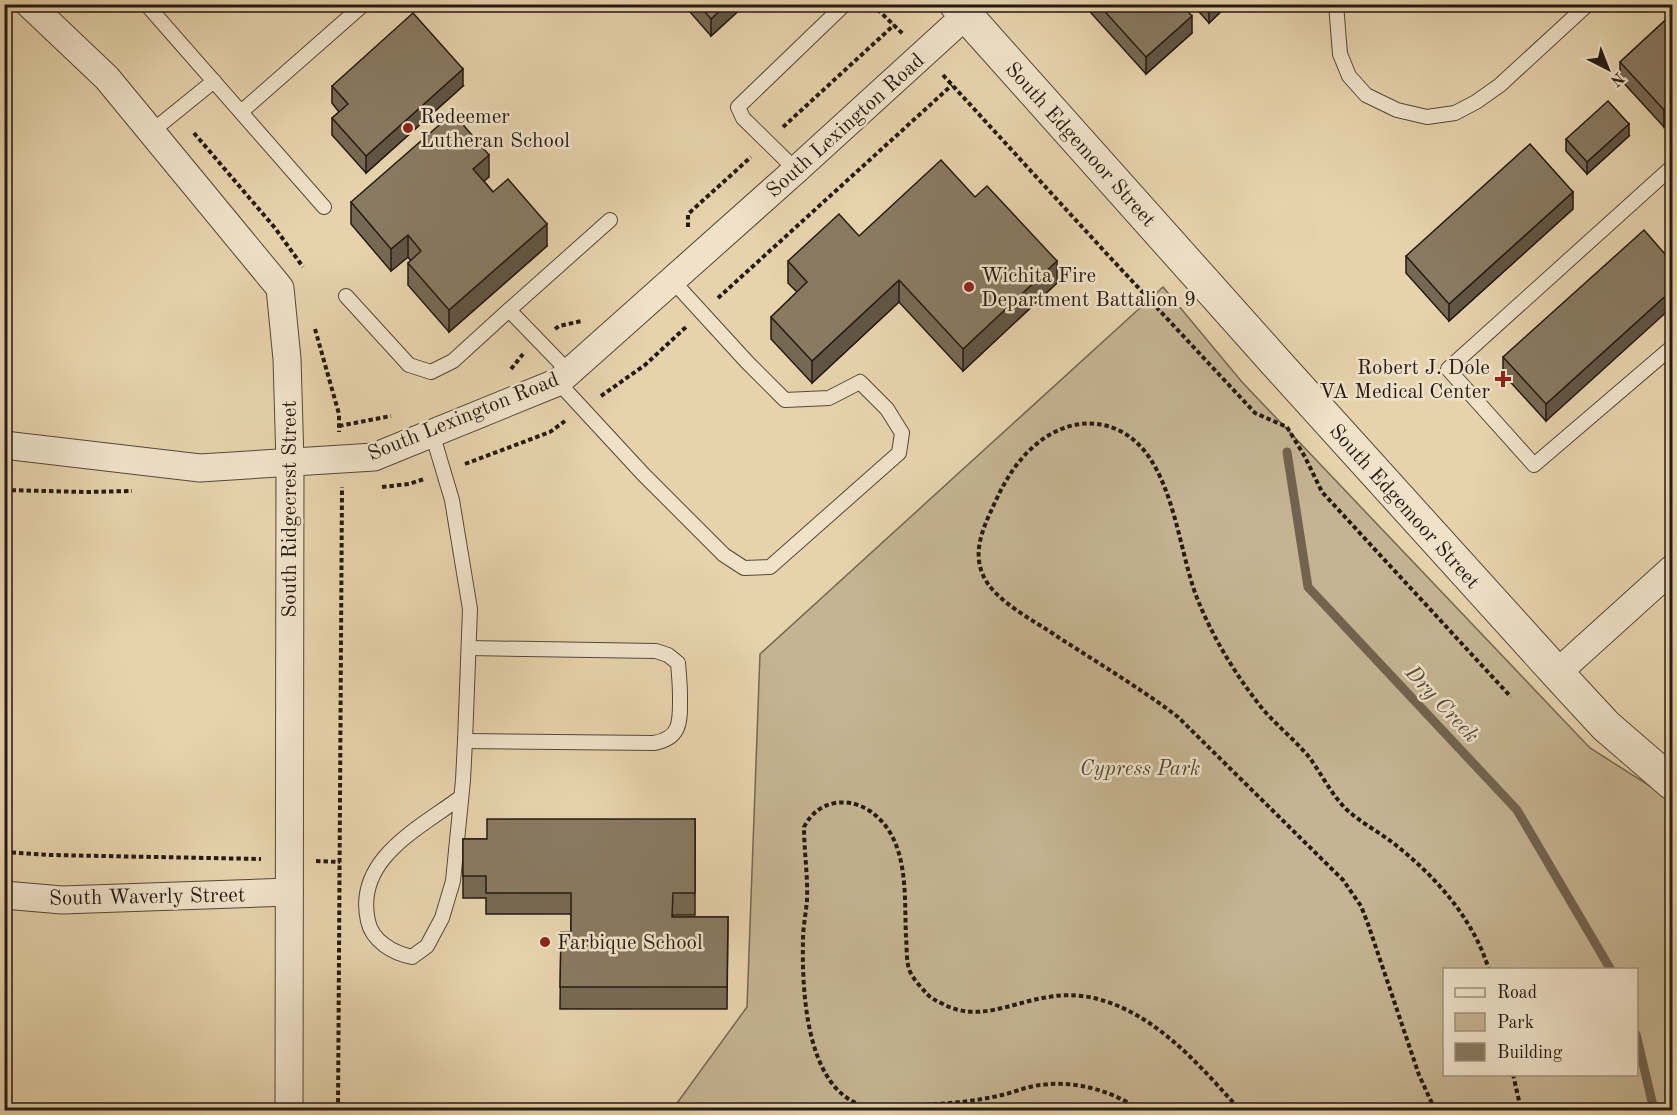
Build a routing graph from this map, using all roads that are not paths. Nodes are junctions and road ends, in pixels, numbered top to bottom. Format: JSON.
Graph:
{"nodes":[{"id":1,"x":29,"y":4,"type":"edge"},
{"id":2,"x":146,"y":4,"type":"edge"},
{"id":3,"x":364,"y":4,"type":"edge"},
{"id":4,"x":845,"y":4,"type":"edge"},
{"id":5,"x":1336,"y":4,"type":"edge"},
{"id":6,"x":1588,"y":4,"type":"edge"},
{"id":7,"x":961,"y":10,"type":"edge"},
{"id":8,"x":214,"y":81,"type":"junction"},
{"id":9,"x":241,"y":112,"type":"junction"},
{"id":10,"x":152,"y":132,"type":"junction"},
{"id":11,"x":1672,"y":167,"type":"edge"},
{"id":12,"x":796,"y":170,"type":"junction"},
{"id":13,"x":324,"y":207,"type":"dead end"},
{"id":14,"x":610,"y":220,"type":"dead end"},
{"id":15,"x":672,"y":280,"type":"junction"},
{"id":16,"x":346,"y":296,"type":"dead end"},
{"id":17,"x":509,"y":310,"type":"junction"},
{"id":18,"x":1672,"y":347,"type":"edge"},
{"id":19,"x":564,"y":377,"type":"junction"},
{"id":20,"x":432,"y":434,"type":"junction"},
{"id":21,"x":4,"y":445,"type":"edge"},
{"id":22,"x":290,"y":462,"type":"junction"},
{"id":23,"x":1672,"y":568,"type":"edge"},
{"id":24,"x":469,"y":648,"type":"junction"},
{"id":25,"x":1557,"y":673,"type":"junction"},
{"id":26,"x":465,"y":741,"type":"junction"},
{"id":27,"x":1672,"y":783,"type":"edge"},
{"id":28,"x":462,"y":797,"type":"junction"},
{"id":29,"x":290,"y":892,"type":"junction"},
{"id":30,"x":4,"y":895,"type":"edge"},
{"id":31,"x":289,"y":1110,"type":"edge"}],
"edges":[{"from":1,"to":10,"type":"street","name":"South Ridgecrest Street"},
{"from":2,"to":8,"type":"lane"},
{"from":3,"to":9,"type":"lane"},
{"from":4,"to":12,"type":"lane"},
{"from":5,"to":6,"type":"lane"},
{"from":7,"to":12,"type":"street","name":"South Lexington Road"},
{"from":7,"to":25,"type":"street","name":"South Edgemoor Street"},
{"from":8,"to":9,"type":"lane"},
{"from":8,"to":10,"type":"lane"},
{"from":9,"to":13,"type":"lane"},
{"from":10,"to":22,"type":"street","name":"South Ridgecrest Street"},
{"from":11,"to":18,"type":"lane"},
{"from":12,"to":15,"type":"street","name":"South Lexington Road"},
{"from":14,"to":17,"type":"lane"},
{"from":15,"to":19,"type":"street","name":"South Lexington Road"},
{"from":15,"to":19,"type":"lane"},
{"from":16,"to":17,"type":"lane"},
{"from":17,"to":19,"type":"lane"},
{"from":19,"to":20,"type":"street","name":"South Lexington Road"},
{"from":20,"to":22,"type":"street","name":"South Lexington Road"},
{"from":20,"to":24,"type":"lane"},
{"from":21,"to":22,"type":"street","name":"South Lexington Road"},
{"from":22,"to":29,"type":"street","name":"South Ridgecrest Street"},
{"from":23,"to":25,"type":"street"},
{"from":24,"to":26,"type":"lane"},
{"from":24,"to":26,"type":"lane"},
{"from":25,"to":27,"type":"street","name":"South Edgemoor Street"},
{"from":26,"to":28,"type":"lane"},
{"from":28,"to":28,"type":"lane"},
{"from":29,"to":30,"type":"street","name":"South Waverly Street"},
{"from":29,"to":31,"type":"street","name":"South Ridgecrest Street"}]}
